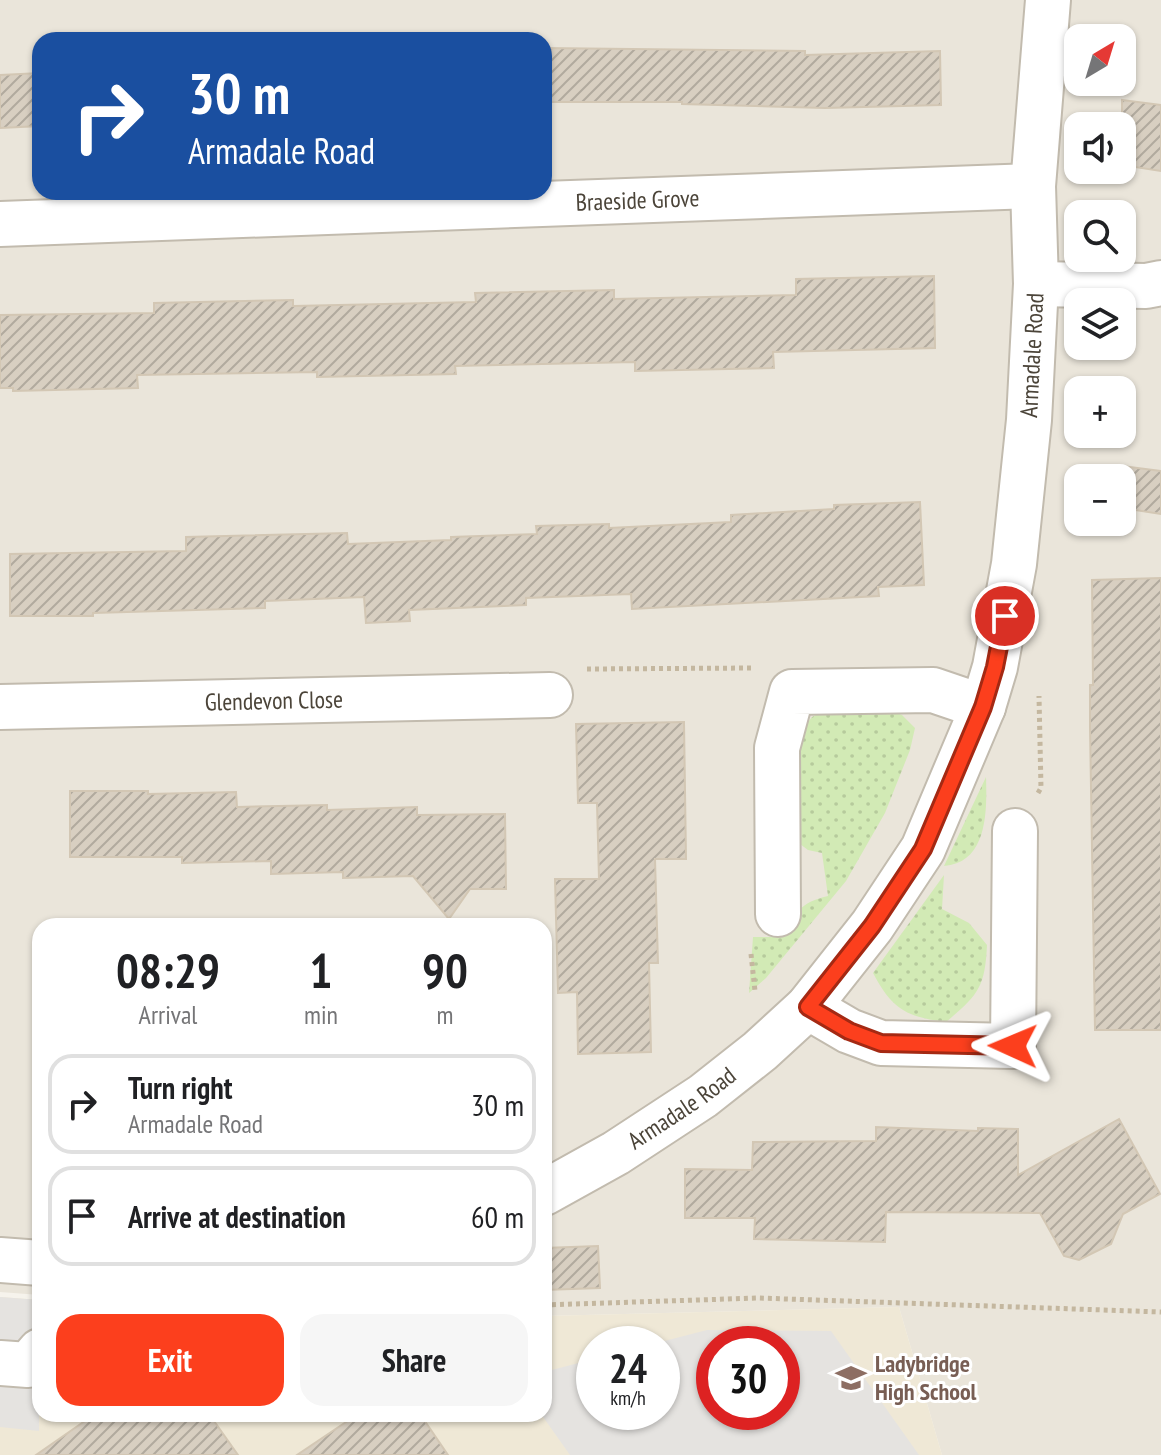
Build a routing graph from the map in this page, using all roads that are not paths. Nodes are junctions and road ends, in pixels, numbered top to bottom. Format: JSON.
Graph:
{"nodes":[{"id":1,"x":1048,"y":0,"type":"edge"},
{"id":2,"x":1033,"y":186,"type":"junction"},
{"id":3,"x":0,"y":224,"type":"edge"},
{"id":4,"x":1161,"y":283,"type":"edge"},
{"id":5,"x":1036,"y":284,"type":"junction"},
{"id":6,"x":989,"y":687,"type":"junction"},
{"id":7,"x":550,"y":695,"type":"road end"},
{"id":8,"x":0,"y":707,"type":"edge"},
{"id":9,"x":1015,"y":831,"type":"road end"},
{"id":10,"x":778,"y":914,"type":"road end"},
{"id":11,"x":808,"y":1007,"type":"junction"},
{"id":12,"x":552,"y":1189,"type":"edge"},
{"id":13,"x":0,"y":1260,"type":"edge"},
{"id":14,"x":32,"y":1262,"type":"edge"},
{"id":15,"x":32,"y":1360,"type":"edge"},
{"id":16,"x":0,"y":1363,"type":"edge"}],
"edges":[{"from":1,"to":2,"type":"street","name":"Armadale Road"},
{"from":2,"to":3,"type":"street","name":"Braeside Grove"},
{"from":2,"to":5,"type":"street","name":"Armadale Road"},
{"from":4,"to":5,"type":"street"},
{"from":5,"to":6,"type":"street","name":"Armadale Road"},
{"from":6,"to":10,"type":"street"},
{"from":6,"to":11,"type":"street","name":"Armadale Road"},
{"from":7,"to":8,"type":"street","name":"Glendevon Close"},
{"from":9,"to":11,"type":"street"},
{"from":11,"to":12,"type":"street","name":"Armadale Road"},
{"from":13,"to":14,"type":"street"},
{"from":15,"to":16,"type":"street"}]}
